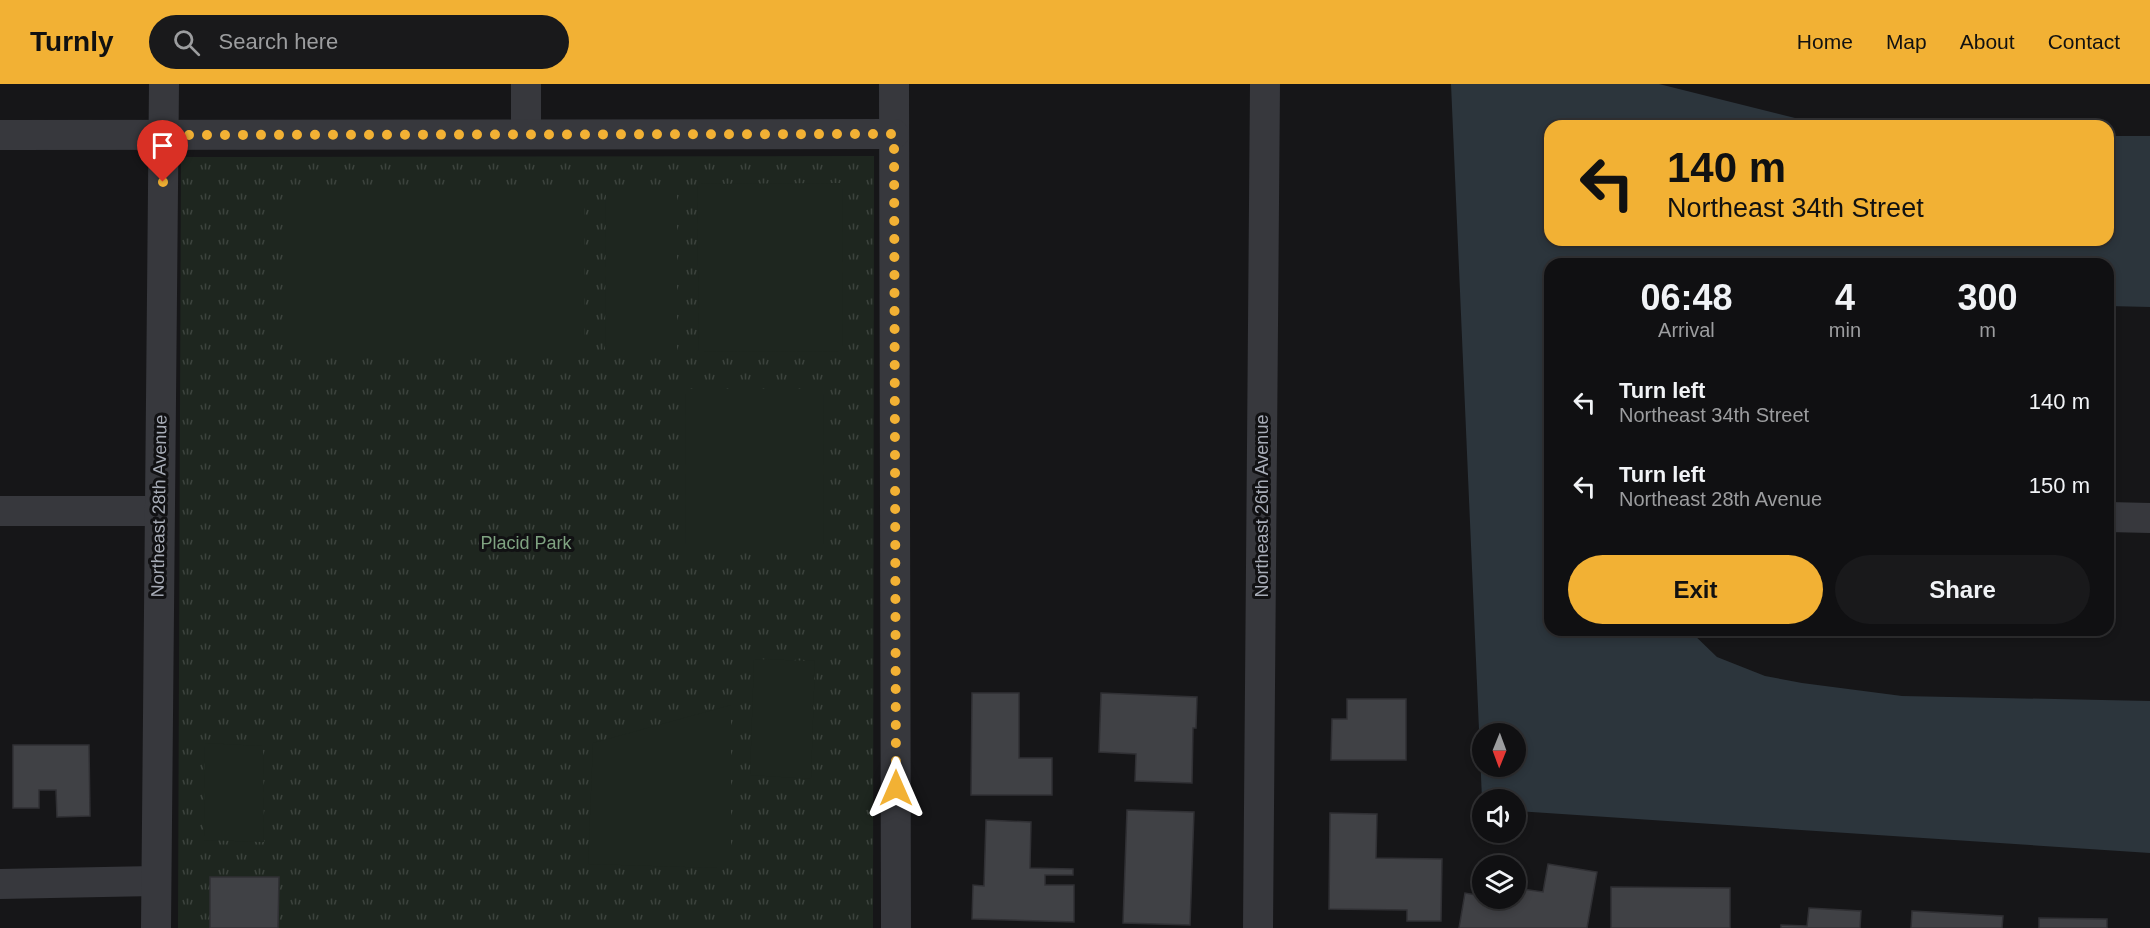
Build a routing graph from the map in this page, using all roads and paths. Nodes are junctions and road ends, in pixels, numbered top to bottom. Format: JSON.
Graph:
{"nodes":[{"id":1,"x":164,"y":84,"type":"edge"},
{"id":2,"x":526,"y":84,"type":"edge"},
{"id":3,"x":894,"y":84,"type":"edge"},
{"id":4,"x":1265,"y":84,"type":"edge"},
{"id":5,"x":526,"y":134,"type":"junction"},
{"id":6,"x":894,"y":134,"type":"junction"},
{"id":7,"x":0,"y":135,"type":"edge"},
{"id":8,"x":164,"y":135,"type":"junction"},
{"id":9,"x":0,"y":511,"type":"edge"},
{"id":10,"x":159,"y":511,"type":"junction"},
{"id":11,"x":2114,"y":518,"type":"edge"},
{"id":12,"x":2150,"y":518,"type":"edge"},
{"id":13,"x":155,"y":881,"type":"junction"},
{"id":14,"x":0,"y":884,"type":"edge"},
{"id":15,"x":156,"y":928,"type":"edge"},
{"id":16,"x":896,"y":928,"type":"edge"},
{"id":17,"x":1258,"y":928,"type":"edge"}],
"edges":[{"from":1,"to":8,"type":"street","name":"Northeast 28th Avenue"},
{"from":2,"to":5,"type":"street"},
{"from":3,"to":6,"type":"street"},
{"from":4,"to":17,"type":"street","name":"Northeast 26th Avenue"},
{"from":5,"to":6,"type":"street"},
{"from":5,"to":8,"type":"street"},
{"from":6,"to":16,"type":"street"},
{"from":7,"to":8,"type":"street"},
{"from":8,"to":10,"type":"street","name":"Northeast 28th Avenue"},
{"from":9,"to":10,"type":"street"},
{"from":10,"to":13,"type":"street","name":"Northeast 28th Avenue"},
{"from":11,"to":12,"type":"street"},
{"from":13,"to":14,"type":"street"},
{"from":13,"to":15,"type":"street","name":"Northeast 28th Avenue"}]}
